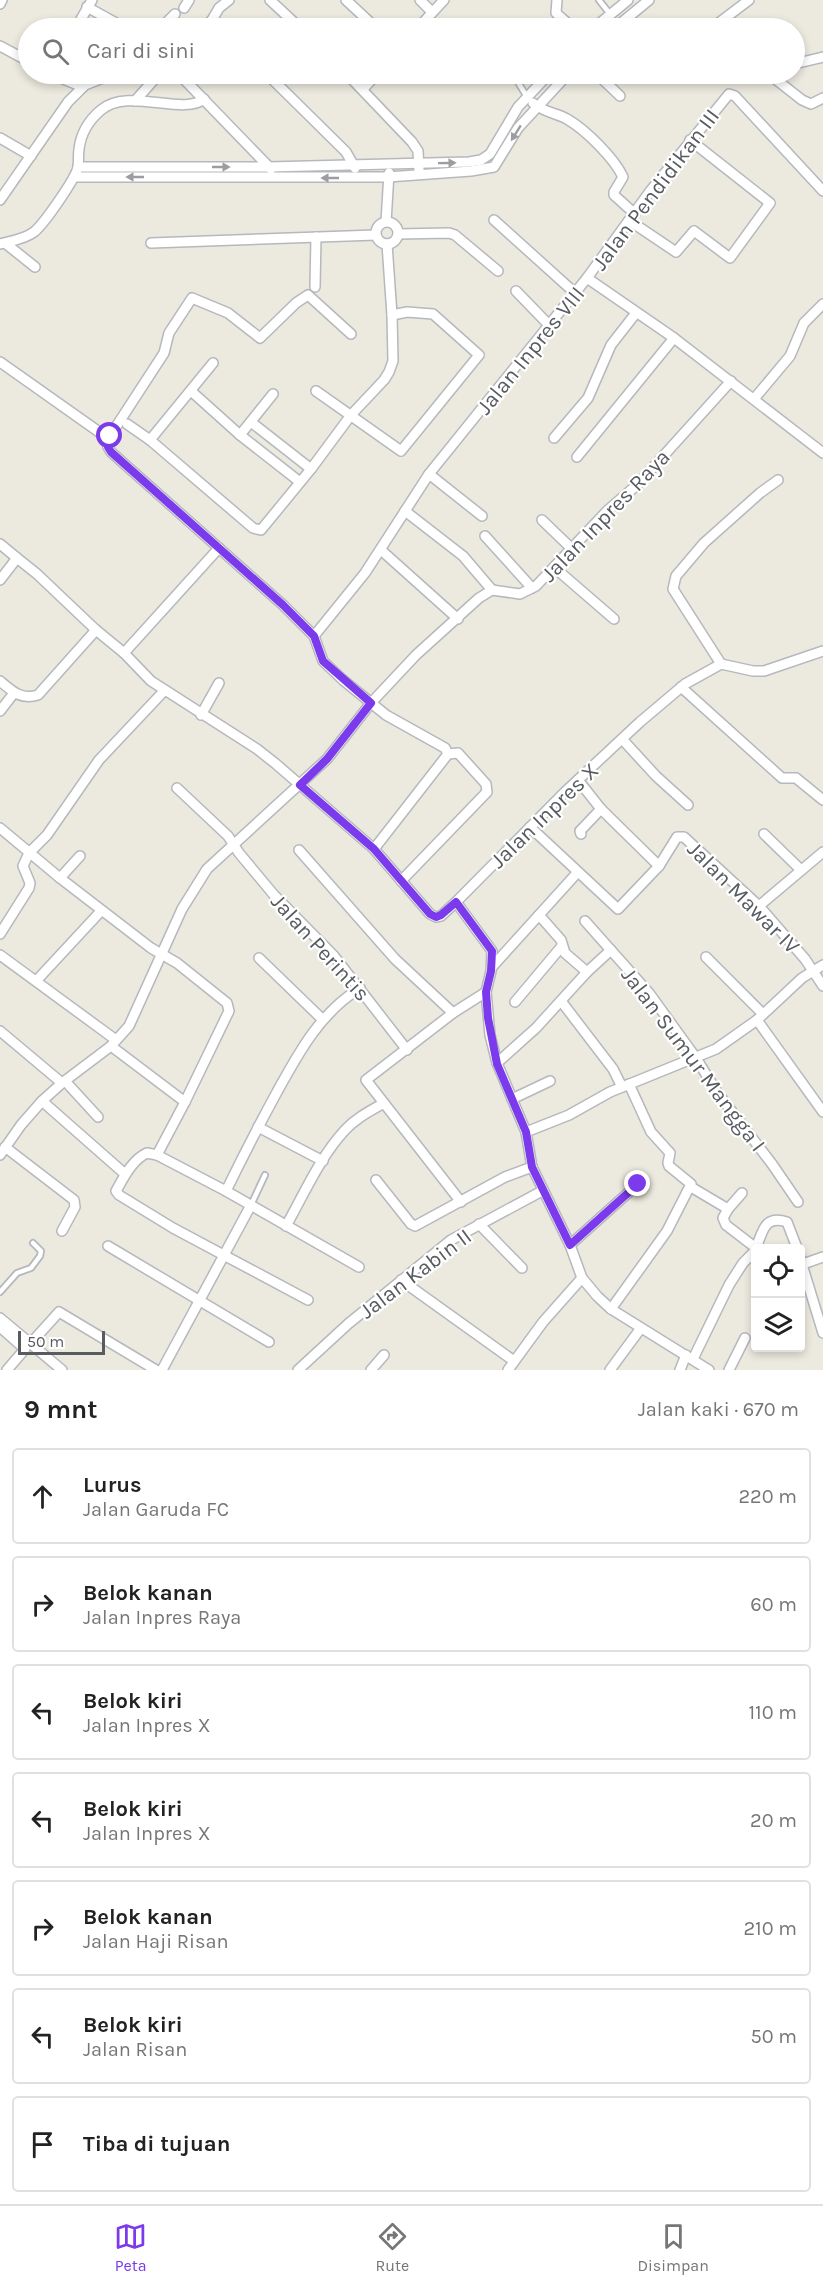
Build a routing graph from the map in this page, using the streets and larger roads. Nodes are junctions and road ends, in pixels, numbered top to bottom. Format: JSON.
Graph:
{"nodes":[{"id":1,"x":229,"y":0,"type":"edge"},
{"id":2,"x":270,"y":0,"type":"edge"},
{"id":3,"x":346,"y":0,"type":"edge"},
{"id":4,"x":420,"y":0,"type":"edge"},
{"id":5,"x":444,"y":0,"type":"edge"},
{"id":6,"x":556,"y":0,"type":"edge"},
{"id":7,"x":628,"y":0,"type":"edge"},
{"id":8,"x":649,"y":0,"type":"edge"},
{"id":9,"x":748,"y":0,"type":"edge"},
{"id":10,"x":89,"y":4,"type":"edge"},
{"id":11,"x":432,"y":12,"type":"junction"},
{"id":12,"x":176,"y":14,"type":"dead end"},
{"id":13,"x":81,"y":18,"type":"edge"},
{"id":14,"x":110,"y":18,"type":"edge"},
{"id":15,"x":171,"y":18,"type":"edge"},
{"id":16,"x":213,"y":18,"type":"edge"},
{"id":17,"x":289,"y":18,"type":"edge"},
{"id":18,"x":365,"y":18,"type":"edge"},
{"id":19,"x":427,"y":18,"type":"edge"},
{"id":20,"x":562,"y":18,"type":"edge"},
{"id":21,"x":607,"y":18,"type":"edge"},
{"id":22,"x":627,"y":18,"type":"edge"},
{"id":23,"x":725,"y":18,"type":"edge"},
{"id":24,"x":0,"y":46,"type":"edge"},
{"id":25,"x":18,"y":56,"type":"edge"},
{"id":26,"x":823,"y":57,"type":"edge"},
{"id":27,"x":805,"y":62,"type":"edge"},
{"id":28,"x":76,"y":84,"type":"edge"},
{"id":29,"x":88,"y":84,"type":"edge"},
{"id":30,"x":150,"y":84,"type":"edge"},
{"id":31,"x":189,"y":84,"type":"edge"},
{"id":32,"x":277,"y":84,"type":"edge"},
{"id":33,"x":358,"y":84,"type":"edge"},
{"id":34,"x":368,"y":84,"type":"edge"},
{"id":35,"x":540,"y":84,"type":"edge"},
{"id":36,"x":559,"y":84,"type":"edge"},
{"id":37,"x":607,"y":84,"type":"edge"},
{"id":38,"x":784,"y":84,"type":"edge"},
{"id":39,"x":83,"y":87,"type":"junction"},
{"id":40,"x":363,"y":89,"type":"junction"},
{"id":41,"x":620,"y":96,"type":"dead end"},
{"id":42,"x":527,"y":98,"type":"junction"},
{"id":43,"x":823,"y":98,"type":"edge"},
{"id":44,"x":204,"y":99,"type":"junction"},
{"id":45,"x":135,"y":101,"type":"junction"},
{"id":46,"x":537,"y":107,"type":"junction"},
{"id":47,"x":0,"y":138,"type":"edge"},
{"id":48,"x":690,"y":140,"type":"junction"},
{"id":49,"x":31,"y":156,"type":"junction"},
{"id":50,"x":419,"y":164,"type":"junction"},
{"id":51,"x":354,"y":165,"type":"junction"},
{"id":52,"x":389,"y":165,"type":"junction"},
{"id":53,"x":78,"y":167,"type":"junction"},
{"id":54,"x":268,"y":167,"type":"junction"},
{"id":55,"x":420,"y":175,"type":"junction"},
{"id":56,"x":74,"y":177,"type":"junction"},
{"id":57,"x":388,"y":177,"type":"junction"},
{"id":58,"x":277,"y":178,"type":"junction"},
{"id":59,"x":359,"y":178,"type":"junction"},
{"id":60,"x":823,"y":191,"type":"edge"},
{"id":61,"x":0,"y":200,"type":"edge"},
{"id":62,"x":633,"y":218,"type":"junction"},
{"id":63,"x":494,"y":220,"type":"dead end"},
{"id":64,"x":386,"y":222,"type":"junction"},
{"id":65,"x":398,"y":234,"type":"junction"},
{"id":66,"x":376,"y":235,"type":"junction"},
{"id":67,"x":316,"y":237,"type":"junction"},
{"id":68,"x":3,"y":243,"type":"edge"},
{"id":69,"x":151,"y":243,"type":"dead end"},
{"id":70,"x":387,"y":244,"type":"junction"},
{"id":71,"x":36,"y":267,"type":"dead end"},
{"id":72,"x":498,"y":271,"type":"dead end"},
{"id":73,"x":587,"y":279,"type":"junction"},
{"id":74,"x":315,"y":287,"type":"dead end"},
{"id":75,"x":516,"y":291,"type":"dead end"},
{"id":76,"x":575,"y":293,"type":"junction"},
{"id":77,"x":823,"y":304,"type":"edge"},
{"id":78,"x":636,"y":313,"type":"junction"},
{"id":79,"x":392,"y":315,"type":"junction"},
{"id":80,"x":549,"y":325,"type":"junction"},
{"id":81,"x":351,"y":334,"type":"dead end"},
{"id":82,"x":674,"y":338,"type":"junction"},
{"id":83,"x":0,"y":362,"type":"edge"},
{"id":84,"x":213,"y":363,"type":"dead end"},
{"id":85,"x":730,"y":381,"type":"junction"},
{"id":86,"x":191,"y":391,"type":"junction"},
{"id":87,"x":316,"y":391,"type":"dead end"},
{"id":88,"x":273,"y":394,"type":"dead end"},
{"id":89,"x":754,"y":399,"type":"junction"},
{"id":90,"x":351,"y":415,"type":"junction"},
{"id":91,"x":251,"y":422,"type":"junction"},
{"id":92,"x":127,"y":424,"type":"dead end"},
{"id":93,"x":240,"y":435,"type":"junction"},
{"id":94,"x":554,"y":438,"type":"dead end"},
{"id":95,"x":109,"y":439,"type":"junction"},
{"id":96,"x":150,"y":440,"type":"junction"},
{"id":97,"x":822,"y":450,"type":"edge"},
{"id":98,"x":577,"y":457,"type":"dead end"},
{"id":99,"x":311,"y":469,"type":"junction"},
{"id":100,"x":429,"y":474,"type":"junction"},
{"id":101,"x":778,"y":480,"type":"dead end"},
{"id":102,"x":300,"y":482,"type":"junction"},
{"id":103,"x":405,"y":511,"type":"junction"},
{"id":104,"x":482,"y":516,"type":"dead end"},
{"id":105,"x":542,"y":520,"type":"dead end"},
{"id":106,"x":485,"y":536,"type":"dead end"},
{"id":107,"x":0,"y":544,"type":"edge"},
{"id":108,"x":219,"y":548,"type":"junction"},
{"id":109,"x":572,"y":548,"type":"junction"},
{"id":110,"x":381,"y":550,"type":"junction"},
{"id":111,"x":17,"y":558,"type":"junction"},
{"id":112,"x":555,"y":568,"type":"junction"},
{"id":113,"x":0,"y":580,"type":"edge"},
{"id":114,"x":532,"y":588,"type":"junction"},
{"id":115,"x":492,"y":590,"type":"junction"},
{"id":116,"x":458,"y":619,"type":"junction"},
{"id":117,"x":614,"y":619,"type":"dead end"},
{"id":118,"x":96,"y":630,"type":"junction"},
{"id":119,"x":314,"y":636,"type":"junction"},
{"id":120,"x":823,"y":651,"type":"edge"},
{"id":121,"x":124,"y":653,"type":"junction"},
{"id":122,"x":721,"y":664,"type":"junction"},
{"id":123,"x":0,"y":681,"type":"edge"},
{"id":124,"x":219,"y":683,"type":"dead end"},
{"id":125,"x":681,"y":687,"type":"junction"},
{"id":126,"x":164,"y":691,"type":"junction"},
{"id":127,"x":14,"y":693,"type":"junction"},
{"id":128,"x":371,"y":703,"type":"junction"},
{"id":129,"x":0,"y":711,"type":"edge"},
{"id":130,"x":201,"y":715,"type":"junction"},
{"id":131,"x":622,"y":739,"type":"junction"},
{"id":132,"x":448,"y":754,"type":"junction"},
{"id":133,"x":578,"y":780,"type":"junction"},
{"id":134,"x":300,"y":785,"type":"junction"},
{"id":135,"x":177,"y":788,"type":"dead end"},
{"id":136,"x":823,"y":800,"type":"edge"},
{"id":137,"x":688,"y":805,"type":"dead end"},
{"id":138,"x":601,"y":809,"type":"junction"},
{"id":139,"x":530,"y":827,"type":"junction"},
{"id":140,"x":0,"y":828,"type":"edge"},
{"id":141,"x":581,"y":834,"type":"dead end"},
{"id":142,"x":764,"y":834,"type":"dead end"},
{"id":143,"x":234,"y":846,"type":"junction"},
{"id":144,"x":374,"y":849,"type":"junction"},
{"id":145,"x":299,"y":850,"type":"dead end"},
{"id":146,"x":823,"y":852,"type":"edge"},
{"id":147,"x":29,"y":853,"type":"junction"},
{"id":148,"x":80,"y":856,"type":"dead end"},
{"id":149,"x":659,"y":866,"type":"junction"},
{"id":150,"x":801,"y":870,"type":"junction"},
{"id":151,"x":577,"y":873,"type":"junction"},
{"id":152,"x":60,"y":878,"type":"junction"},
{"id":153,"x":401,"y":881,"type":"junction"},
{"id":154,"x":456,"y":902,"type":"junction"},
{"id":155,"x":759,"y":906,"type":"junction"},
{"id":156,"x":101,"y":911,"type":"junction"},
{"id":157,"x":539,"y":915,"type":"junction"},
{"id":158,"x":585,"y":921,"type":"dead end"},
{"id":159,"x":0,"y":934,"type":"edge"},
{"id":160,"x":562,"y":946,"type":"junction"},
{"id":161,"x":611,"y":950,"type":"junction"},
{"id":162,"x":0,"y":955,"type":"edge"},
{"id":163,"x":160,"y":955,"type":"junction"},
{"id":164,"x":706,"y":957,"type":"dead end"},
{"id":165,"x":259,"y":958,"type":"dead end"},
{"id":166,"x":823,"y":965,"type":"edge"},
{"id":167,"x":492,"y":967,"type":"junction"},
{"id":168,"x":812,"y":971,"type":"junction"},
{"id":169,"x":587,"y":972,"type":"junction"},
{"id":170,"x":37,"y":980,"type":"junction"},
{"id":171,"x":823,"y":986,"type":"edge"},
{"id":172,"x":360,"y":988,"type":"junction"},
{"id":173,"x":486,"y":992,"type":"junction"},
{"id":174,"x":561,"y":1000,"type":"junction"},
{"id":175,"x":515,"y":1002,"type":"dead end"},
{"id":176,"x":453,"y":1013,"type":"junction"},
{"id":177,"x":760,"y":1017,"type":"junction"},
{"id":178,"x":322,"y":1019,"type":"junction"},
{"id":179,"x":0,"y":1031,"type":"edge"},
{"id":180,"x":114,"y":1043,"type":"junction"},
{"id":181,"x":407,"y":1050,"type":"junction"},
{"id":182,"x":696,"y":1058,"type":"junction"},
{"id":183,"x":497,"y":1064,"type":"junction"},
{"id":184,"x":550,"y":1081,"type":"dead end"},
{"id":185,"x":63,"y":1082,"type":"junction"},
{"id":186,"x":625,"y":1086,"type":"junction"},
{"id":187,"x":512,"y":1099,"type":"junction"},
{"id":188,"x":42,"y":1101,"type":"junction"},
{"id":189,"x":185,"y":1102,"type":"junction"},
{"id":190,"x":384,"y":1103,"type":"junction"},
{"id":191,"x":823,"y":1112,"type":"edge"},
{"id":192,"x":98,"y":1117,"type":"dead end"},
{"id":193,"x":258,"y":1127,"type":"junction"},
{"id":194,"x":526,"y":1132,"type":"junction"},
{"id":195,"x":3,"y":1151,"type":"edge"},
{"id":196,"x":157,"y":1155,"type":"junction"},
{"id":197,"x":323,"y":1161,"type":"junction"},
{"id":198,"x":532,"y":1167,"type":"junction"},
{"id":199,"x":125,"y":1174,"type":"junction"},
{"id":200,"x":376,"y":1180,"type":"dead end"},
{"id":201,"x":638,"y":1184,"type":"dead end"},
{"id":202,"x":691,"y":1187,"type":"junction"},
{"id":203,"x":226,"y":1191,"type":"junction"},
{"id":204,"x":542,"y":1191,"type":"junction"},
{"id":205,"x":742,"y":1193,"type":"dead end"},
{"id":206,"x":461,"y":1202,"type":"junction"},
{"id":207,"x":798,"y":1202,"type":"dead end"},
{"id":208,"x":250,"y":1205,"type":"junction"},
{"id":209,"x":728,"y":1209,"type":"junction"},
{"id":210,"x":478,"y":1224,"type":"junction"},
{"id":211,"x":286,"y":1226,"type":"junction"},
{"id":212,"x":62,"y":1231,"type":"dead end"},
{"id":213,"x":758,"y":1244,"type":"edge"},
{"id":214,"x":795,"y":1244,"type":"edge"},
{"id":215,"x":570,"y":1245,"type":"junction"},
{"id":216,"x":751,"y":1245,"type":"edge"},
{"id":217,"x":108,"y":1246,"type":"dead end"},
{"id":218,"x":751,"y":1254,"type":"edge"},
{"id":219,"x":225,"y":1256,"type":"junction"},
{"id":220,"x":823,"y":1257,"type":"edge"},
{"id":221,"x":805,"y":1260,"type":"edge"},
{"id":222,"x":358,"y":1267,"type":"dead end"},
{"id":223,"x":522,"y":1268,"type":"dead end"},
{"id":224,"x":805,"y":1271,"type":"edge"},
{"id":225,"x":582,"y":1278,"type":"junction"},
{"id":226,"x":401,"y":1280,"type":"junction"},
{"id":227,"x":200,"y":1300,"type":"junction"},
{"id":228,"x":308,"y":1300,"type":"dead end"},
{"id":229,"x":611,"y":1309,"type":"junction"},
{"id":230,"x":0,"y":1318,"type":"edge"},
{"id":231,"x":0,"y":1328,"type":"edge"},
{"id":232,"x":641,"y":1328,"type":"junction"},
{"id":233,"x":823,"y":1333,"type":"edge"},
{"id":234,"x":745,"y":1338,"type":"dead end"},
{"id":235,"x":269,"y":1342,"type":"dead end"},
{"id":236,"x":31,"y":1343,"type":"junction"},
{"id":237,"x":384,"y":1355,"type":"dead end"},
{"id":238,"x":690,"y":1357,"type":"junction"},
{"id":239,"x":514,"y":1361,"type":"junction"},
{"id":240,"x":152,"y":1369,"type":"edge"},
{"id":241,"x":7,"y":1370,"type":"edge"},
{"id":242,"x":62,"y":1370,"type":"edge"},
{"id":243,"x":162,"y":1370,"type":"edge"},
{"id":244,"x":298,"y":1370,"type":"edge"},
{"id":245,"x":371,"y":1370,"type":"edge"},
{"id":246,"x":508,"y":1370,"type":"edge"},
{"id":247,"x":610,"y":1370,"type":"edge"},
{"id":248,"x":680,"y":1370,"type":"edge"},
{"id":249,"x":709,"y":1370,"type":"edge"},
{"id":250,"x":729,"y":1370,"type":"edge"}],
"edges":[{"from":1,"to":16,"type":"street"},
{"from":2,"to":17,"type":"street"},
{"from":3,"to":18,"type":"street"},
{"from":4,"to":11,"type":"street"},
{"from":5,"to":11,"type":"street"},
{"from":6,"to":20,"type":"street"},
{"from":7,"to":21,"type":"street"},
{"from":8,"to":22,"type":"street"},
{"from":9,"to":23,"type":"street"},
{"from":10,"to":13,"type":"street"},
{"from":10,"to":14,"type":"street"},
{"from":11,"to":19,"type":"street"},
{"from":12,"to":15,"type":"street"},
{"from":24,"to":25,"type":"street"},
{"from":26,"to":27,"type":"street"},
{"from":28,"to":39,"type":"street"},
{"from":29,"to":39,"type":"street"},
{"from":30,"to":45,"type":"street"},
{"from":31,"to":44,"type":"street"},
{"from":32,"to":51,"type":"street"},
{"from":33,"to":40,"type":"street"},
{"from":34,"to":40,"type":"street"},
{"from":35,"to":42,"type":"street"},
{"from":36,"to":46,"type":"street"},
{"from":37,"to":41,"type":"street"},
{"from":38,"to":43,"type":"street"},
{"from":39,"to":49,"type":"street"},
{"from":40,"to":50,"type":"street"},
{"from":42,"to":46,"type":"street"},
{"from":50,"to":42,"type":"street","one_way":true},
{"from":44,"to":45,"type":"street"},
{"from":44,"to":54,"type":"street"},
{"from":45,"to":53,"type":"street"},
{"from":46,"to":55,"type":"street","one_way":true},
{"from":46,"to":62,"type":"street"},
{"from":47,"to":49,"type":"street"},
{"from":48,"to":60,"type":"street","name":"Jalan Pendidikan III"},
{"from":48,"to":62,"type":"street","name":"Jalan Pendidikan III"},
{"from":48,"to":62,"type":"street"},
{"from":49,"to":61,"type":"street"},
{"from":50,"to":52,"type":"street"},
{"from":50,"to":55,"type":"street"},
{"from":51,"to":52,"type":"street"},
{"from":51,"to":54,"type":"street"},
{"from":51,"to":59,"type":"street"},
{"from":52,"to":57,"type":"street"},
{"from":53,"to":54,"type":"street","one_way":true},
{"from":53,"to":56,"type":"street"},
{"from":54,"to":58,"type":"street"},
{"from":55,"to":57,"type":"street"},
{"from":58,"to":56,"type":"street","one_way":true},
{"from":56,"to":68,"type":"street"},
{"from":57,"to":59,"type":"street"},
{"from":57,"to":64,"type":"street"},
{"from":59,"to":58,"type":"street","one_way":true},
{"from":62,"to":73,"type":"street","name":"Jalan Pendidikan III"},
{"from":63,"to":76,"type":"street"},
{"from":64,"to":65,"type":"street"},
{"from":64,"to":66,"type":"street"},
{"from":65,"to":70,"type":"street"},
{"from":65,"to":72,"type":"street"},
{"from":66,"to":67,"type":"street"},
{"from":66,"to":70,"type":"street"},
{"from":67,"to":69,"type":"street"},
{"from":67,"to":74,"type":"street"},
{"from":68,"to":71,"type":"street"},
{"from":70,"to":79,"type":"street"},
{"from":73,"to":76,"type":"street","name":"Jalan Inpres VIII"},
{"from":73,"to":78,"type":"street","name":"Jalan Inpres VIII"},
{"from":75,"to":80,"type":"street"},
{"from":76,"to":80,"type":"street","name":"Jalan Inpres VIII"},
{"from":77,"to":89,"type":"street"},
{"from":78,"to":82,"type":"street","name":"Jalan Inpres VIII"},
{"from":78,"to":94,"type":"street"},
{"from":79,"to":90,"type":"street"},
{"from":79,"to":90,"type":"street"},
{"from":80,"to":100,"type":"street","name":"Jalan Inpres VIII"},
{"from":81,"to":95,"type":"street"},
{"from":82,"to":85,"type":"street","name":"Jalan Inpres VIII"},
{"from":82,"to":98,"type":"street"},
{"from":83,"to":95,"type":"street"},
{"from":84,"to":86,"type":"street"},
{"from":85,"to":89,"type":"street","name":"Jalan Inpres VIII"},
{"from":85,"to":109,"type":"street","name":"Jalan Inpres Raya"},
{"from":86,"to":93,"type":"street"},
{"from":86,"to":96,"type":"street"},
{"from":87,"to":90,"type":"street"},
{"from":88,"to":91,"type":"street"},
{"from":89,"to":97,"type":"street","name":"Jalan Inpres VIII"},
{"from":90,"to":99,"type":"street"},
{"from":91,"to":93,"type":"street"},
{"from":91,"to":99,"type":"street"},
{"from":92,"to":96,"type":"street"},
{"from":93,"to":102,"type":"street"},
{"from":95,"to":108,"type":"street"},
{"from":96,"to":102,"type":"street"},
{"from":99,"to":102,"type":"street"},
{"from":100,"to":103,"type":"street","name":"Jalan Inpres VIII"},
{"from":100,"to":104,"type":"street"},
{"from":101,"to":122,"type":"street"},
{"from":103,"to":110,"type":"street","name":"Jalan Inpres VIII"},
{"from":103,"to":115,"type":"street"},
{"from":105,"to":109,"type":"street"},
{"from":106,"to":114,"type":"street"},
{"from":107,"to":111,"type":"street","name":"Jalan Inpres X"},
{"from":108,"to":119,"type":"street"},
{"from":108,"to":121,"type":"street"},
{"from":109,"to":112,"type":"street","name":"Jalan Inpres Raya"},
{"from":110,"to":116,"type":"street"},
{"from":110,"to":119,"type":"street","name":"Jalan Inpres VIII"},
{"from":111,"to":113,"type":"street"},
{"from":111,"to":118,"type":"street","name":"Jalan Inpres X"},
{"from":112,"to":114,"type":"street","name":"Jalan Inpres Raya"},
{"from":112,"to":117,"type":"street"},
{"from":114,"to":115,"type":"street","name":"Jalan Inpres Raya"},
{"from":115,"to":116,"type":"street"},
{"from":116,"to":128,"type":"street"},
{"from":118,"to":121,"type":"street","name":"Jalan Inpres X"},
{"from":118,"to":127,"type":"street"},
{"from":119,"to":128,"type":"street"},
{"from":120,"to":122,"type":"street"},
{"from":121,"to":126,"type":"street","name":"Jalan Inpres X"},
{"from":122,"to":125,"type":"street","name":"Jalan Inpres X"},
{"from":123,"to":127,"type":"street"},
{"from":124,"to":130,"type":"street"},
{"from":125,"to":131,"type":"street","name":"Jalan Inpres X"},
{"from":125,"to":136,"type":"street"},
{"from":126,"to":130,"type":"street","name":"Jalan Inpres X"},
{"from":126,"to":147,"type":"street"},
{"from":127,"to":129,"type":"street"},
{"from":128,"to":132,"type":"street"},
{"from":128,"to":134,"type":"street"},
{"from":130,"to":134,"type":"street","name":"Jalan Inpres X"},
{"from":131,"to":133,"type":"street","name":"Jalan Inpres X"},
{"from":131,"to":137,"type":"street"},
{"from":132,"to":144,"type":"street"},
{"from":132,"to":153,"type":"street"},
{"from":133,"to":138,"type":"street","name":"Jalan Mawar IV"},
{"from":133,"to":139,"type":"street","name":"Jalan Inpres X"},
{"from":134,"to":143,"type":"street"},
{"from":134,"to":144,"type":"street","name":"Jalan Inpres X"},
{"from":135,"to":143,"type":"street","name":"Jalan Perintis"},
{"from":138,"to":141,"type":"street"},
{"from":138,"to":149,"type":"street","name":"Jalan Mawar IV"},
{"from":139,"to":151,"type":"street"},
{"from":139,"to":154,"type":"street","name":"Jalan Inpres X"},
{"from":140,"to":147,"type":"street"},
{"from":142,"to":150,"type":"street"},
{"from":143,"to":163,"type":"street"},
{"from":143,"to":172,"type":"street","name":"Jalan Perintis"},
{"from":144,"to":153,"type":"street","name":"Jalan Inpres X"},
{"from":145,"to":176,"type":"street"},
{"from":146,"to":150,"type":"street"},
{"from":147,"to":152,"type":"street"},
{"from":147,"to":159,"type":"street"},
{"from":148,"to":152,"type":"street"},
{"from":149,"to":151,"type":"street"},
{"from":149,"to":155,"type":"street","name":"Jalan Mawar IV"},
{"from":150,"to":155,"type":"street"},
{"from":151,"to":157,"type":"street"},
{"from":152,"to":156,"type":"street"},
{"from":153,"to":154,"type":"street","name":"Jalan Inpres X"},
{"from":154,"to":167,"type":"street"},
{"from":155,"to":168,"type":"street","name":"Jalan Mawar IV"},
{"from":156,"to":163,"type":"street"},
{"from":156,"to":170,"type":"street"},
{"from":157,"to":160,"type":"street"},
{"from":157,"to":167,"type":"street"},
{"from":158,"to":161,"type":"street","name":"Jalan Sumur Mangga I"},
{"from":160,"to":169,"type":"street"},
{"from":160,"to":175,"type":"street"},
{"from":161,"to":169,"type":"street"},
{"from":161,"to":182,"type":"street","name":"Jalan Sumur Mangga I"},
{"from":162,"to":170,"type":"street"},
{"from":163,"to":180,"type":"street"},
{"from":163,"to":189,"type":"street"},
{"from":164,"to":177,"type":"street"},
{"from":165,"to":178,"type":"street"},
{"from":166,"to":168,"type":"street"},
{"from":167,"to":173,"type":"street"},
{"from":168,"to":171,"type":"street","name":"Jalan Mawar IV"},
{"from":168,"to":177,"type":"street"},
{"from":169,"to":174,"type":"street"},
{"from":170,"to":180,"type":"street"},
{"from":172,"to":178,"type":"street"},
{"from":172,"to":181,"type":"street","name":"Jalan Perintis"},
{"from":173,"to":176,"type":"street"},
{"from":173,"to":183,"type":"street"},
{"from":174,"to":183,"type":"street"},
{"from":174,"to":186,"type":"street"},
{"from":176,"to":181,"type":"street"},
{"from":177,"to":182,"type":"street"},
{"from":177,"to":191,"type":"street"},
{"from":178,"to":193,"type":"street"},
{"from":179,"to":185,"type":"street"},
{"from":180,"to":185,"type":"street"},
{"from":180,"to":189,"type":"street"},
{"from":181,"to":190,"type":"street"},
{"from":182,"to":186,"type":"street"},
{"from":182,"to":207,"type":"street","name":"Jalan Sumur Mangga I"},
{"from":183,"to":187,"type":"street"},
{"from":184,"to":187,"type":"street"},
{"from":185,"to":188,"type":"street"},
{"from":185,"to":192,"type":"street"},
{"from":186,"to":194,"type":"street"},
{"from":186,"to":202,"type":"street"},
{"from":187,"to":194,"type":"street"},
{"from":188,"to":195,"type":"street"},
{"from":188,"to":199,"type":"street"},
{"from":189,"to":196,"type":"street"},
{"from":190,"to":197,"type":"street"},
{"from":190,"to":206,"type":"street"},
{"from":193,"to":197,"type":"street"},
{"from":193,"to":203,"type":"street"},
{"from":194,"to":198,"type":"street"},
{"from":195,"to":212,"type":"street"},
{"from":196,"to":199,"type":"street"},
{"from":196,"to":203,"type":"street"},
{"from":197,"to":211,"type":"street"},
{"from":198,"to":204,"type":"street"},
{"from":198,"to":206,"type":"street"},
{"from":199,"to":219,"type":"street"},
{"from":200,"to":206,"type":"street"},
{"from":201,"to":215,"type":"street"},
{"from":202,"to":209,"type":"street"},
{"from":202,"to":229,"type":"street"},
{"from":203,"to":208,"type":"street"},
{"from":204,"to":210,"type":"street","name":"Jalan Kabin II"},
{"from":204,"to":215,"type":"street"},
{"from":205,"to":209,"type":"street"},
{"from":208,"to":211,"type":"street"},
{"from":208,"to":219,"type":"street"},
{"from":209,"to":216,"type":"street"},
{"from":210,"to":223,"type":"street"},
{"from":210,"to":226,"type":"street","name":"Jalan Kabin II"},
{"from":211,"to":222,"type":"street"},
{"from":213,"to":214,"type":"street"},
{"from":215,"to":225,"type":"street"},
{"from":217,"to":227,"type":"street"},
{"from":218,"to":238,"type":"street"},
{"from":219,"to":227,"type":"street"},
{"from":219,"to":228,"type":"street"},
{"from":220,"to":221,"type":"street"},
{"from":224,"to":233,"type":"street"},
{"from":225,"to":229,"type":"street"},
{"from":225,"to":239,"type":"street"},
{"from":226,"to":239,"type":"street"},
{"from":226,"to":244,"type":"street","name":"Jalan Kabin II"},
{"from":227,"to":235,"type":"street"},
{"from":227,"to":243,"type":"street"},
{"from":229,"to":232,"type":"street"},
{"from":230,"to":236,"type":"street"},
{"from":231,"to":241,"type":"street"},
{"from":232,"to":238,"type":"street"},
{"from":232,"to":247,"type":"street"},
{"from":234,"to":250,"type":"street"},
{"from":236,"to":240,"type":"street"},
{"from":236,"to":242,"type":"street"},
{"from":237,"to":245,"type":"street"},
{"from":238,"to":248,"type":"street"},
{"from":238,"to":249,"type":"street"},
{"from":239,"to":246,"type":"street"}]}
